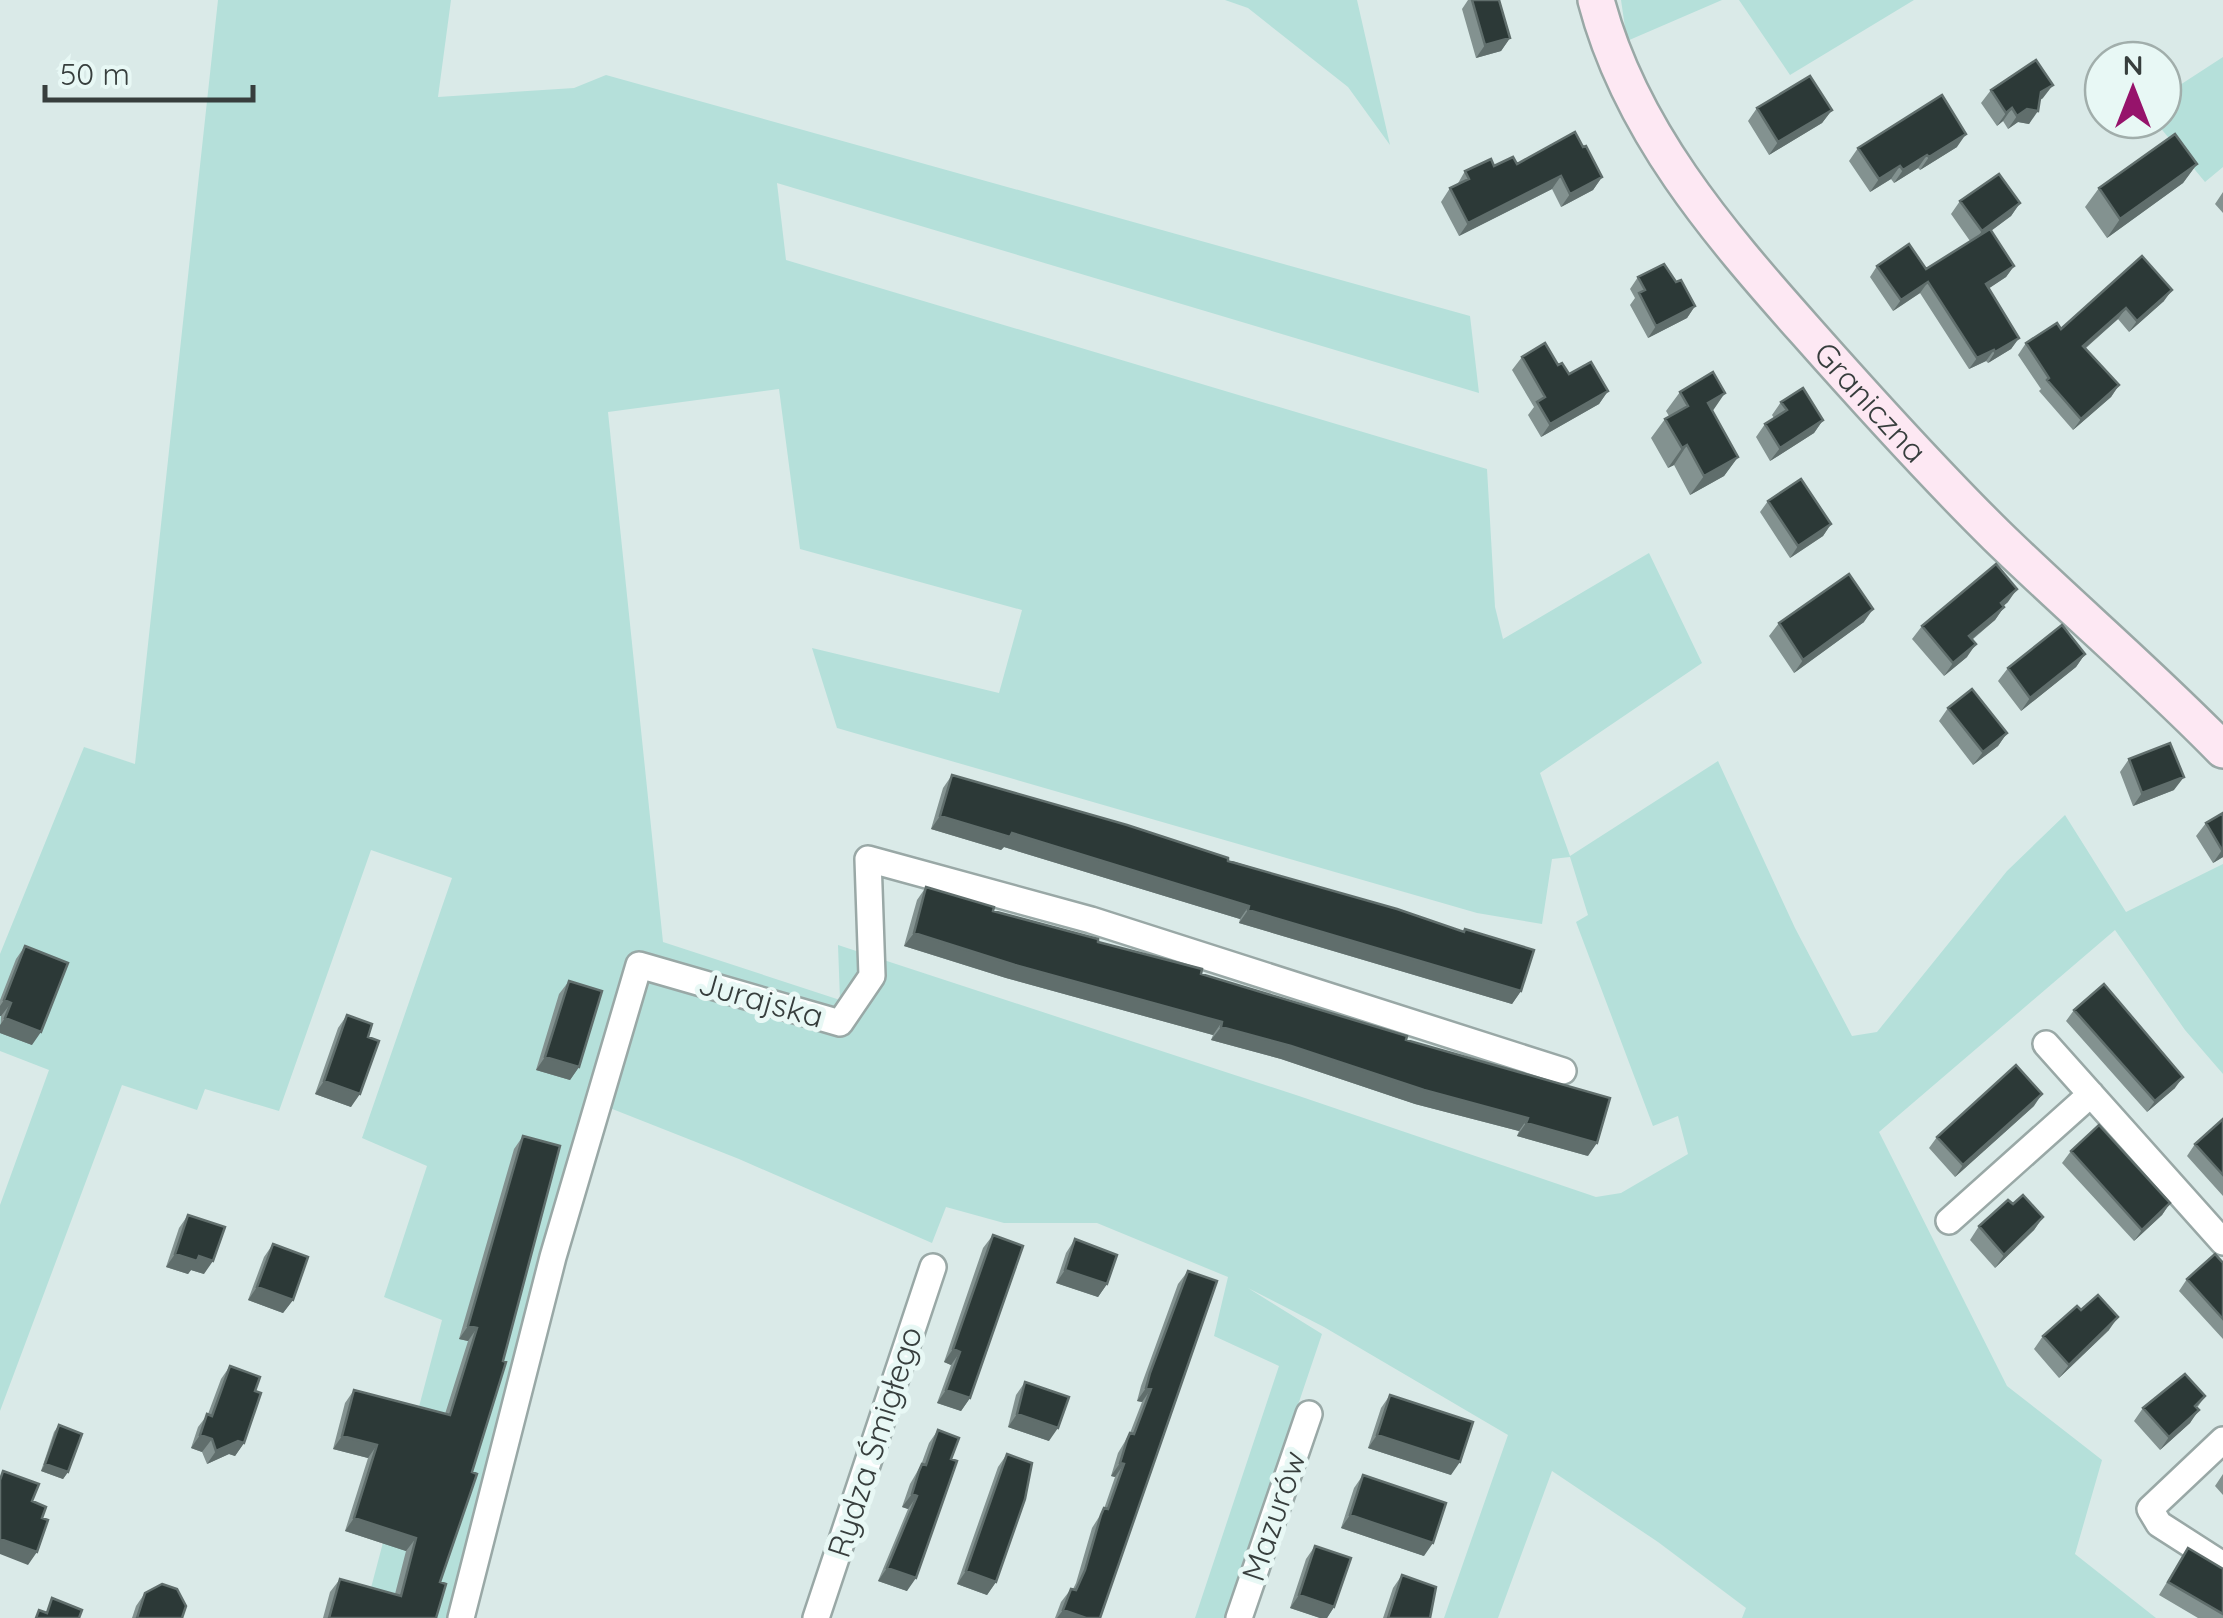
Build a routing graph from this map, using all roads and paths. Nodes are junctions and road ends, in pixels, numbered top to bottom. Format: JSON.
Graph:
{"nodes":[{"id":1,"x":1596,"y":0,"type":"edge"},
{"id":2,"x":2223,"y":750,"type":"edge"},
{"id":3,"x":2046,"y":1044,"type":"dead end"},
{"id":4,"x":1563,"y":1072,"type":"dead end"},
{"id":5,"x":2091,"y":1094,"type":"junction"},
{"id":6,"x":1949,"y":1220,"type":"dead end"},
{"id":7,"x":2223,"y":1242,"type":"edge"},
{"id":8,"x":933,"y":1267,"type":"dead end"},
{"id":9,"x":1308,"y":1414,"type":"dead end"},
{"id":10,"x":2223,"y":1440,"type":"edge"},
{"id":11,"x":2223,"y":1565,"type":"edge"},
{"id":12,"x":461,"y":1618,"type":"edge"},
{"id":13,"x":816,"y":1618,"type":"edge"},
{"id":14,"x":1239,"y":1618,"type":"edge"}],
"edges":[{"from":1,"to":2,"type":"street","name":"Graniczna"},
{"from":3,"to":5,"type":"street"},
{"from":4,"to":12,"type":"street","name":"Jurajska"},
{"from":5,"to":6,"type":"street"},
{"from":5,"to":7,"type":"street"},
{"from":8,"to":13,"type":"street","name":"Rydza Śmigłego"},
{"from":9,"to":14,"type":"street","name":"Mazurów"},
{"from":10,"to":11,"type":"street"}]}
